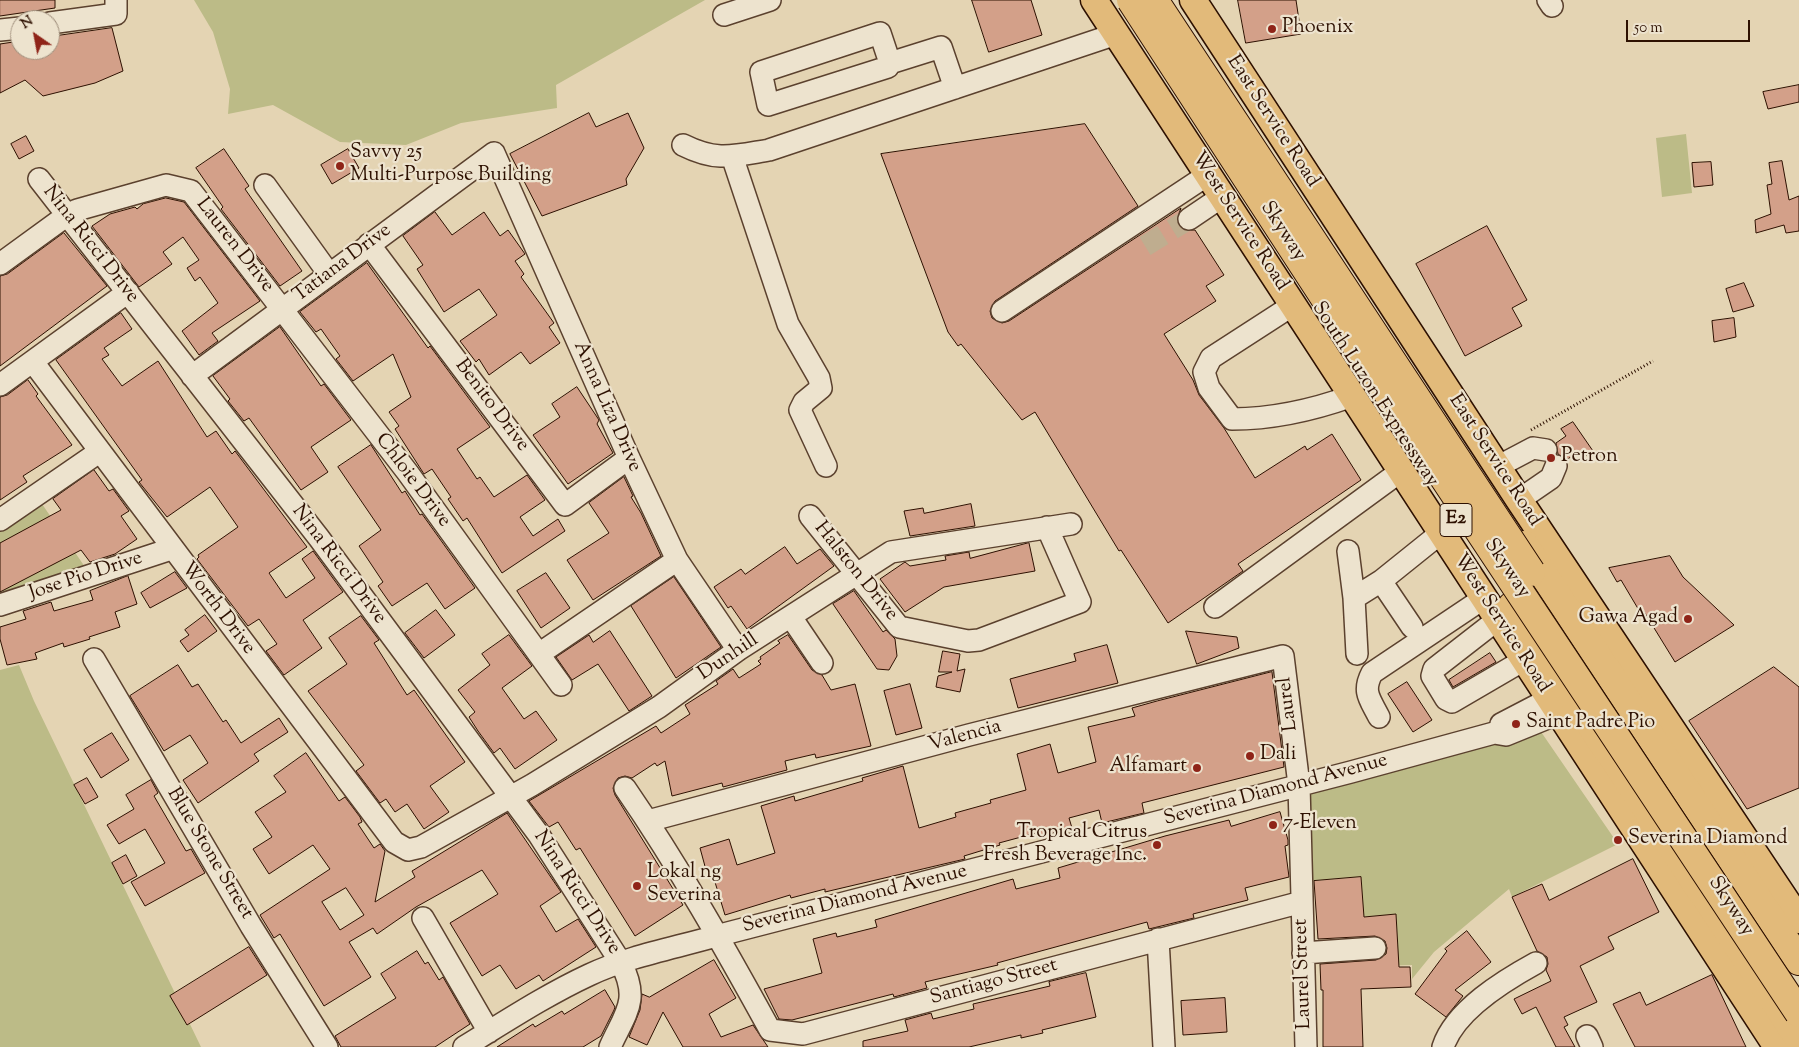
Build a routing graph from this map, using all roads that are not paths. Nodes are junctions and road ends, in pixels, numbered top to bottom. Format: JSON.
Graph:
{"nodes":[{"id":1,"x":116,"y":0,"type":"edge"},
{"id":2,"x":770,"y":0,"type":"edge"},
{"id":3,"x":1094,"y":0,"type":"edge"},
{"id":4,"x":1116,"y":0,"type":"edge"},
{"id":5,"x":1131,"y":0,"type":"edge"},
{"id":6,"x":1154,"y":0,"type":"edge"},
{"id":7,"x":1165,"y":0,"type":"edge"},
{"id":8,"x":1193,"y":0,"type":"edge"},
{"id":9,"x":724,"y":15,"type":"dead end"},
{"id":10,"x":60,"y":22,"type":"edge"},
{"id":11,"x":1116,"y":34,"type":"junction"},
{"id":12,"x":890,"y":63,"type":"junction"},
{"id":13,"x":955,"y":88,"type":"junction"},
{"id":14,"x":683,"y":145,"type":"dead end"},
{"id":15,"x":494,"y":153,"type":"joint"},
{"id":16,"x":732,"y":156,"type":"junction"},
{"id":17,"x":1209,"y":174,"type":"junction"},
{"id":18,"x":38,"y":179,"type":"dead end"},
{"id":19,"x":265,"y":185,"type":"dead end"},
{"id":20,"x":1224,"y":196,"type":"junction"},
{"id":21,"x":66,"y":216,"type":"junction"},
{"id":22,"x":1189,"y":219,"type":"tunnel mouth"},
{"id":23,"x":369,"y":244,"type":"junction"},
{"id":24,"x":0,"y":264,"type":"edge"},
{"id":25,"x":329,"y":274,"type":"junction"},
{"id":26,"x":128,"y":292,"type":"junction"},
{"id":27,"x":1365,"y":304,"type":"junction"},
{"id":28,"x":1293,"y":305,"type":"junction"},
{"id":29,"x":283,"y":309,"type":"junction"},
{"id":30,"x":1002,"y":311,"type":"dead end"},
{"id":31,"x":1329,"y":327,"type":"junction"},
{"id":32,"x":33,"y":362,"type":"junction"},
{"id":33,"x":192,"y":376,"type":"junction"},
{"id":34,"x":0,"y":385,"type":"edge"},
{"id":35,"x":1352,"y":396,"type":"junction"},
{"id":36,"x":99,"y":452,"type":"junction"},
{"id":37,"x":629,"y":458,"type":"junction"},
{"id":38,"x":826,"y":466,"type":"dead end"},
{"id":39,"x":1497,"y":467,"type":"junction"},
{"id":40,"x":1401,"y":471,"type":"junction"},
{"id":41,"x":1519,"y":500,"type":"junction"},
{"id":42,"x":810,"y":516,"type":"dead end"},
{"id":43,"x":0,"y":520,"type":"edge"},
{"id":44,"x":1071,"y":524,"type":"dead end"},
{"id":45,"x":1046,"y":527,"type":"junction"},
{"id":46,"x":1442,"y":532,"type":"junction"},
{"id":47,"x":171,"y":549,"type":"junction"},
{"id":48,"x":1348,"y":550,"type":"dead end"},
{"id":49,"x":677,"y":560,"type":"junction"},
{"id":50,"x":857,"y":574,"type":"junction"},
{"id":51,"x":1381,"y":581,"type":"junction"},
{"id":52,"x":1354,"y":598,"type":"junction"},
{"id":53,"x":1484,"y":598,"type":"junction"},
{"id":54,"x":0,"y":605,"type":"edge"},
{"id":55,"x":1215,"y":607,"type":"dead end"},
{"id":56,"x":791,"y":617,"type":"junction"},
{"id":57,"x":1497,"y":620,"type":"junction"},
{"id":58,"x":1412,"y":638,"type":"junction"},
{"id":59,"x":738,"y":650,"type":"junction"},
{"id":60,"x":539,"y":654,"type":"junction"},
{"id":61,"x":1357,"y":654,"type":"dead end"},
{"id":62,"x":1283,"y":656,"type":"joint"},
{"id":63,"x":94,"y":659,"type":"dead end"},
{"id":64,"x":1524,"y":660,"type":"junction"},
{"id":65,"x":822,"y":662,"type":"dead end"},
{"id":66,"x":1432,"y":676,"type":"junction"},
{"id":67,"x":561,"y":684,"type":"dead end"},
{"id":68,"x":1554,"y":706,"type":"junction"},
{"id":69,"x":1379,"y":717,"type":"dead end"},
{"id":70,"x":1299,"y":785,"type":"junction"},
{"id":71,"x":625,"y":788,"type":"dead end"},
{"id":72,"x":510,"y":797,"type":"junction"},
{"id":73,"x":648,"y":821,"type":"junction"},
{"id":74,"x":408,"y":850,"type":"joint"},
{"id":75,"x":1302,"y":902,"type":"junction"},
{"id":76,"x":422,"y":918,"type":"dead end"},
{"id":77,"x":1799,"y":920,"type":"edge"},
{"id":78,"x":716,"y":936,"type":"junction"},
{"id":79,"x":1158,"y":938,"type":"junction"},
{"id":80,"x":1375,"y":948,"type":"dead end"},
{"id":81,"x":1303,"y":953,"type":"junction"},
{"id":82,"x":1799,"y":961,"type":"edge"},
{"id":83,"x":622,"y":963,"type":"junction"},
{"id":84,"x":1536,"y":963,"type":"dead end"},
{"id":85,"x":1799,"y":978,"type":"edge"},
{"id":86,"x":1799,"y":1013,"type":"edge"},
{"id":87,"x":489,"y":1032,"type":"junction"},
{"id":88,"x":1799,"y":1038,"type":"edge"},
{"id":89,"x":806,"y":1040,"type":"edge"},
{"id":90,"x":327,"y":1047,"type":"edge"},
{"id":91,"x":464,"y":1047,"type":"edge"},
{"id":92,"x":610,"y":1047,"type":"edge"},
{"id":93,"x":1164,"y":1047,"type":"edge"},
{"id":94,"x":1306,"y":1047,"type":"edge"},
{"id":95,"x":1443,"y":1047,"type":"edge"},
{"id":96,"x":1777,"y":1047,"type":"edge"}],
"edges":[{"from":1,"to":10,"type":"street"},
{"from":2,"to":9,"type":"street"},
{"from":3,"to":11,"type":"main road","name":"West Service Road"},
{"from":4,"to":31,"type":"highway","name":"South Luzon Expressway","number":"E2"},
{"from":5,"to":86,"type":"highway","name":"Skyway","number":"E2","bridge":true},
{"from":6,"to":85,"type":"highway","name":"Skyway","number":"E2","bridge":true},
{"from":7,"to":27,"type":"highway","name":"South Luzon Expressway","number":"E2"},
{"from":8,"to":39,"type":"main road","name":"East Service Road"},
{"from":11,"to":13,"type":"street"},
{"from":11,"to":17,"type":"main road","name":"West Service Road"},
{"from":12,"to":12,"type":"street"},
{"from":12,"to":13,"type":"street"},
{"from":13,"to":16,"type":"street"},
{"from":14,"to":16,"type":"street"},
{"from":15,"to":23,"type":"street","name":"Tatiana Drive"},
{"from":15,"to":37,"type":"street","name":"Anna Liza Drive"},
{"from":16,"to":38,"type":"street"},
{"from":17,"to":20,"type":"main road","name":"West Service Road"},
{"from":17,"to":30,"type":"street"},
{"from":18,"to":21,"type":"street","name":"Nina Ricci Drive"},
{"from":19,"to":25,"type":"street"},
{"from":20,"to":22,"type":"street"},
{"from":20,"to":28,"type":"main road","name":"West Service Road"},
{"from":21,"to":24,"type":"street","name":"Lauren Drive"},
{"from":21,"to":26,"type":"street","name":"Nina Ricci Drive"},
{"from":21,"to":29,"type":"street","name":"Lauren Drive"},
{"from":23,"to":25,"type":"street","name":"Tatiana Drive"},
{"from":23,"to":37,"type":"street","name":"Benito Drive"},
{"from":25,"to":29,"type":"street","name":"Tatiana Drive"},
{"from":26,"to":32,"type":"street"},
{"from":26,"to":33,"type":"street","name":"Nina Ricci Drive"},
{"from":27,"to":31,"type":"street"},
{"from":27,"to":82,"type":"highway","name":"South Luzon Expressway","number":"E2"},
{"from":28,"to":35,"type":"main road","name":"West Service Road"},
{"from":28,"to":35,"type":"street"},
{"from":29,"to":33,"type":"street","name":"Tatiana Drive"},
{"from":29,"to":60,"type":"street","name":"Chloie Drive"},
{"from":31,"to":88,"type":"highway","name":"South Luzon Expressway","number":"E2"},
{"from":32,"to":34,"type":"street"},
{"from":32,"to":36,"type":"street","name":"Worth Drive"},
{"from":33,"to":72,"type":"street","name":"Nina Ricci Drive"},
{"from":35,"to":40,"type":"main road","name":"West Service Road"},
{"from":36,"to":43,"type":"street"},
{"from":36,"to":47,"type":"street","name":"Worth Drive"},
{"from":37,"to":49,"type":"street","name":"Anna Liza Drive"},
{"from":39,"to":41,"type":"main road","name":"East Service Road"},
{"from":39,"to":41,"type":"street"},
{"from":40,"to":46,"type":"main road","name":"West Service Road"},
{"from":40,"to":55,"type":"street"},
{"from":41,"to":77,"type":"main road","name":"East Service Road"},
{"from":42,"to":50,"type":"street","name":"Halston Drive"},
{"from":44,"to":45,"type":"street","name":"Dunhill"},
{"from":45,"to":50,"type":"street","name":"Dunhill"},
{"from":45,"to":50,"type":"street","name":"Halston Drive"},
{"from":46,"to":51,"type":"street"},
{"from":46,"to":53,"type":"main road","name":"West Service Road"},
{"from":47,"to":54,"type":"street","name":"Jose Pio Drive"},
{"from":47,"to":74,"type":"street","name":"Worth Drive"},
{"from":48,"to":52,"type":"street"},
{"from":49,"to":59,"type":"street","name":"Anna Liza Drive"},
{"from":49,"to":60,"type":"street"},
{"from":50,"to":56,"type":"street","name":"Dunhill"},
{"from":51,"to":52,"type":"street"},
{"from":51,"to":58,"type":"street"},
{"from":52,"to":61,"type":"street"},
{"from":53,"to":57,"type":"main road","name":"West Service Road"},
{"from":53,"to":58,"type":"street"},
{"from":56,"to":59,"type":"street","name":"Dunhill"},
{"from":56,"to":65,"type":"street"},
{"from":57,"to":64,"type":"main road","name":"West Service Road"},
{"from":57,"to":66,"type":"street"},
{"from":58,"to":66,"type":"street"},
{"from":58,"to":69,"type":"street"},
{"from":59,"to":72,"type":"street","name":"Dunhill"},
{"from":60,"to":67,"type":"street","name":"Chloie Drive"},
{"from":62,"to":70,"type":"street","name":"Laurel"},
{"from":62,"to":73,"type":"street","name":"Valencia"},
{"from":63,"to":90,"type":"street","name":"Blue Stone Street"},
{"from":64,"to":66,"type":"street"},
{"from":64,"to":68,"type":"main road","name":"West Service Road"},
{"from":68,"to":70,"type":"street","name":"Severina Diamond Avenue"},
{"from":68,"to":96,"type":"main road","name":"West Service Road"},
{"from":70,"to":75,"type":"street","name":"Laurel"},
{"from":70,"to":78,"type":"street","name":"Severina Diamond Avenue"},
{"from":71,"to":73,"type":"street"},
{"from":72,"to":74,"type":"street","name":"Dunhill"},
{"from":72,"to":83,"type":"street","name":"Nina Ricci Drive"},
{"from":73,"to":78,"type":"street"},
{"from":75,"to":79,"type":"street","name":"Santiago Street"},
{"from":75,"to":81,"type":"street","name":"Laurel Street"},
{"from":76,"to":87,"type":"street"},
{"from":78,"to":83,"type":"street","name":"Severina Diamond Avenue"},
{"from":78,"to":89,"type":"street","name":"Santiago Street"},
{"from":79,"to":89,"type":"street","name":"Santiago Street"},
{"from":79,"to":93,"type":"street"},
{"from":80,"to":81,"type":"street"},
{"from":81,"to":94,"type":"street","name":"Laurel Street"},
{"from":83,"to":87,"type":"street","name":"Severina Diamond Avenue"},
{"from":83,"to":92,"type":"street","name":"Nina Ricci Drive"},
{"from":84,"to":95,"type":"street"},
{"from":87,"to":91,"type":"street","name":"Severina Diamond Avenue"}]}
